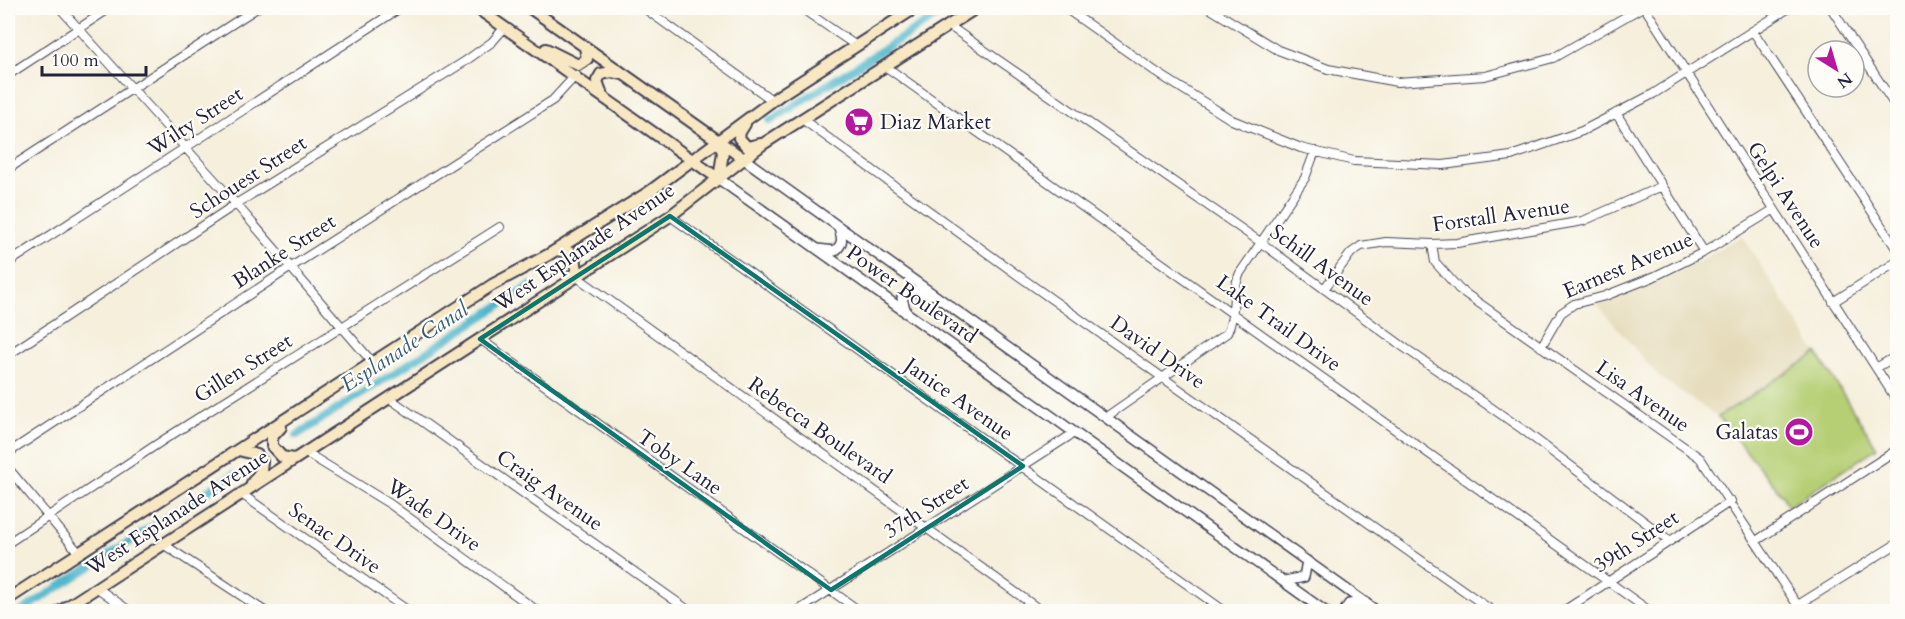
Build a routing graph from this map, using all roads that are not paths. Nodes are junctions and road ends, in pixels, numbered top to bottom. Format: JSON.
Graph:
{"nodes":[{"id":1,"x":60,"y":8,"type":"edge"},
{"id":2,"x":110,"y":8,"type":"edge"},
{"id":3,"x":257,"y":8,"type":"edge"},
{"id":4,"x":400,"y":8,"type":"edge"},
{"id":5,"x":477,"y":8,"type":"edge"},
{"id":6,"x":530,"y":8,"type":"edge"},
{"id":7,"x":644,"y":8,"type":"edge"},
{"id":8,"x":801,"y":8,"type":"edge"},
{"id":9,"x":915,"y":8,"type":"edge"},
{"id":10,"x":976,"y":8,"type":"edge"},
{"id":11,"x":1065,"y":8,"type":"edge"},
{"id":12,"x":1083,"y":8,"type":"edge"},
{"id":13,"x":1209,"y":8,"type":"edge"},
{"id":14,"x":1643,"y":8,"type":"edge"},
{"id":15,"x":1789,"y":8,"type":"edge"},
{"id":16,"x":1832,"y":8,"type":"edge"},
{"id":17,"x":1074,"y":13,"type":"junction"},
{"id":18,"x":948,"y":25,"type":"junction"},
{"id":19,"x":505,"y":27,"type":"junction"},
{"id":20,"x":79,"y":28,"type":"junction"},
{"id":21,"x":1753,"y":31,"type":"junction"},
{"id":22,"x":855,"y":45,"type":"junction"},
{"id":23,"x":585,"y":47,"type":"junction"},
{"id":24,"x":537,"y":49,"type":"junction"},
{"id":25,"x":885,"y":66,"type":"junction"},
{"id":26,"x":1687,"y":74,"type":"junction"},
{"id":27,"x":8,"y":75,"type":"edge"},
{"id":28,"x":576,"y":75,"type":"junction"},
{"id":29,"x":625,"y":75,"type":"junction"},
{"id":30,"x":132,"y":88,"type":"junction"},
{"id":31,"x":604,"y":96,"type":"junction"},
{"id":32,"x":772,"y":100,"type":"junction"},
{"id":33,"x":1898,"y":110,"type":"edge"},
{"id":34,"x":1616,"y":113,"type":"junction"},
{"id":35,"x":751,"y":116,"type":"junction"},
{"id":36,"x":802,"y":119,"type":"junction"},
{"id":37,"x":718,"y":141,"type":"junction"},
{"id":38,"x":763,"y":144,"type":"junction"},
{"id":39,"x":187,"y":148,"type":"junction"},
{"id":40,"x":1315,"y":151,"type":"junction"},
{"id":41,"x":744,"y":159,"type":"junction"},
{"id":42,"x":692,"y":160,"type":"junction"},
{"id":43,"x":8,"y":169,"type":"edge"},
{"id":44,"x":718,"y":179,"type":"junction"},
{"id":45,"x":1662,"y":186,"type":"junction"},
{"id":46,"x":236,"y":204,"type":"junction"},
{"id":47,"x":1773,"y":210,"type":"junction"},
{"id":48,"x":670,"y":216,"type":"junction"},
{"id":49,"x":500,"y":227,"type":"dead end"},
{"id":50,"x":839,"y":227,"type":"junction"},
{"id":51,"x":1261,"y":242,"type":"junction"},
{"id":52,"x":1432,"y":244,"type":"junction"},
{"id":53,"x":815,"y":249,"type":"junction"},
{"id":54,"x":556,"y":250,"type":"junction"},
{"id":55,"x":1898,"y":251,"type":"edge"},
{"id":56,"x":1704,"y":252,"type":"junction"},
{"id":57,"x":1898,"y":261,"type":"edge"},
{"id":58,"x":8,"y":263,"type":"edge"},
{"id":59,"x":291,"y":267,"type":"junction"},
{"id":60,"x":577,"y":277,"type":"junction"},
{"id":61,"x":562,"y":287,"type":"junction"},
{"id":62,"x":1324,"y":290,"type":"junction"},
{"id":63,"x":942,"y":300,"type":"junction"},
{"id":64,"x":1833,"y":302,"type":"junction"},
{"id":65,"x":1233,"y":312,"type":"junction"},
{"id":66,"x":907,"y":315,"type":"junction"},
{"id":67,"x":342,"y":327,"type":"junction"},
{"id":68,"x":480,"y":339,"type":"junction"},
{"id":69,"x":1541,"y":347,"type":"junction"},
{"id":70,"x":1898,"y":354,"type":"edge"},
{"id":71,"x":8,"y":355,"type":"edge"},
{"id":72,"x":373,"y":363,"type":"junction"},
{"id":73,"x":1876,"y":368,"type":"junction"},
{"id":74,"x":1163,"y":377,"type":"junction"},
{"id":75,"x":389,"y":398,"type":"junction"},
{"id":76,"x":1898,"y":402,"type":"edge"},
{"id":77,"x":289,"y":417,"type":"junction"},
{"id":78,"x":1106,"y":417,"type":"junction"},
{"id":79,"x":1074,"y":433,"type":"junction"},
{"id":80,"x":1898,"y":449,"type":"edge"},
{"id":81,"x":239,"y":450,"type":"junction"},
{"id":82,"x":305,"y":452,"type":"junction"},
{"id":83,"x":8,"y":453,"type":"edge"},
{"id":84,"x":294,"y":459,"type":"junction"},
{"id":85,"x":1023,"y":466,"type":"junction"},
{"id":86,"x":8,"y":468,"type":"edge"},
{"id":87,"x":244,"y":491,"type":"junction"},
{"id":88,"x":1731,"y":501,"type":"junction"},
{"id":89,"x":48,"y":516,"type":"junction"},
{"id":90,"x":927,"y":528,"type":"junction"},
{"id":91,"x":1670,"y":541,"type":"junction"},
{"id":92,"x":1756,"y":541,"type":"junction"},
{"id":93,"x":8,"y":543,"type":"edge"},
{"id":94,"x":1898,"y":543,"type":"edge"},
{"id":95,"x":162,"y":544,"type":"junction"},
{"id":96,"x":79,"y":553,"type":"junction"},
{"id":97,"x":1307,"y":561,"type":"junction"},
{"id":98,"x":1285,"y":581,"type":"junction"},
{"id":99,"x":1608,"y":581,"type":"junction"},
{"id":100,"x":96,"y":587,"type":"junction"},
{"id":101,"x":831,"y":590,"type":"junction"},
{"id":102,"x":8,"y":599,"type":"edge"},
{"id":103,"x":1365,"y":602,"type":"junction"},
{"id":104,"x":1800,"y":608,"type":"edge"},
{"id":105,"x":59,"y":612,"type":"edge"},
{"id":106,"x":132,"y":612,"type":"edge"},
{"id":107,"x":267,"y":612,"type":"edge"},
{"id":108,"x":410,"y":612,"type":"edge"},
{"id":109,"x":539,"y":612,"type":"edge"},
{"id":110,"x":691,"y":612,"type":"edge"},
{"id":111,"x":796,"y":612,"type":"edge"},
{"id":112,"x":861,"y":612,"type":"edge"},
{"id":113,"x":1043,"y":612,"type":"edge"},
{"id":114,"x":1226,"y":612,"type":"edge"},
{"id":115,"x":1326,"y":612,"type":"edge"},
{"id":116,"x":1344,"y":612,"type":"edge"},
{"id":117,"x":1378,"y":612,"type":"edge"},
{"id":118,"x":1494,"y":612,"type":"edge"},
{"id":119,"x":1562,"y":612,"type":"edge"},
{"id":120,"x":1651,"y":612,"type":"edge"}],
"edges":[{"from":1,"to":20,"type":"street"},
{"from":2,"to":20,"type":"street"},
{"from":3,"to":30,"type":"street"},
{"from":4,"to":39,"type":"street","name":"Wilty Street"},
{"from":5,"to":19,"type":"main road","name":"Power Boulevard"},
{"from":6,"to":23,"type":"main road","name":"Power Boulevard"},
{"from":7,"to":32,"type":"street"},
{"from":8,"to":22,"type":"street"},
{"from":9,"to":22,"type":"main road","name":"West Esplanade Avenue"},
{"from":10,"to":18,"type":"main road","name":"West Esplanade Avenue"},
{"from":11,"to":17,"type":"street"},
{"from":12,"to":17,"type":"street"},
{"from":13,"to":14,"type":"street"},
{"from":14,"to":26,"type":"street","name":"Gelpi Avenue"},
{"from":15,"to":21,"type":"street"},
{"from":16,"to":33,"type":"street"},
{"from":17,"to":40,"type":"street"},
{"from":18,"to":25,"type":"main road","name":"West Esplanade Avenue"},
{"from":18,"to":51,"type":"street","name":"Schill Avenue"},
{"from":19,"to":24,"type":"main road","name":"Power Boulevard"},
{"from":19,"to":46,"type":"street","name":"Schouest Street"},
{"from":20,"to":27,"type":"street"},
{"from":20,"to":30,"type":"street"},
{"from":21,"to":26,"type":"street"},
{"from":21,"to":55,"type":"street"},
{"from":22,"to":32,"type":"main road","name":"West Esplanade Avenue"},
{"from":23,"to":24,"type":"main road"},
{"from":23,"to":29,"type":"main road","name":"Power Boulevard"},
{"from":24,"to":28,"type":"main road","name":"Power Boulevard"},
{"from":25,"to":36,"type":"main road","name":"West Esplanade Avenue"},
{"from":25,"to":65,"type":"street","name":"Lake Trail Drive"},
{"from":26,"to":34,"type":"street"},
{"from":26,"to":47,"type":"street","name":"Gelpi Avenue"},
{"from":28,"to":31,"type":"main road","name":"Power Boulevard"},
{"from":28,"to":59,"type":"street","name":"Blanke Street"},
{"from":29,"to":31,"type":"main road"},
{"from":29,"to":37,"type":"main road","name":"Power Boulevard"},
{"from":30,"to":39,"type":"street"},
{"from":30,"to":43,"type":"street"},
{"from":31,"to":42,"type":"main road","name":"Power Boulevard"},
{"from":32,"to":35,"type":"main road","name":"West Esplanade Avenue"},
{"from":34,"to":40,"type":"street"},
{"from":34,"to":45,"type":"street"},
{"from":35,"to":37,"type":"main road","name":"West Esplanade Avenue"},
{"from":35,"to":38,"type":"main road"},
{"from":36,"to":38,"type":"main road","name":"West Esplanade Avenue"},
{"from":36,"to":74,"type":"street","name":"David Drive"},
{"from":37,"to":41,"type":"main road","name":"Power Boulevard"},
{"from":37,"to":42,"type":"main road","name":"West Esplanade Avenue"},
{"from":37,"to":44,"type":"main road"},
{"from":38,"to":41,"type":"main road","name":"West Esplanade Avenue"},
{"from":39,"to":46,"type":"street"},
{"from":39,"to":58,"type":"street","name":"Wilty Street"},
{"from":40,"to":51,"type":"street"},
{"from":41,"to":44,"type":"main road","name":"West Esplanade Avenue"},
{"from":41,"to":50,"type":"street","name":"Power Boulevard"},
{"from":42,"to":44,"type":"main road","name":"Power Boulevard"},
{"from":42,"to":54,"type":"main road","name":"West Esplanade Avenue"},
{"from":44,"to":48,"type":"main road","name":"West Esplanade Avenue"},
{"from":44,"to":53,"type":"street","name":"Power Boulevard"},
{"from":45,"to":52,"type":"street","name":"Forstall Avenue"},
{"from":45,"to":56,"type":"street"},
{"from":46,"to":59,"type":"street"},
{"from":46,"to":71,"type":"street","name":"Schouest Street"},
{"from":47,"to":56,"type":"street","name":"Earnest Avenue"},
{"from":47,"to":64,"type":"street","name":"Gelpi Avenue"},
{"from":48,"to":60,"type":"main road","name":"West Esplanade Avenue"},
{"from":48,"to":85,"type":"street","name":"Janice Avenue"},
{"from":49,"to":67,"type":"street","name":"Gillen Street"},
{"from":50,"to":53,"type":"street"},
{"from":50,"to":63,"type":"street","name":"Power Boulevard"},
{"from":51,"to":62,"type":"street","name":"Schill Avenue"},
{"from":51,"to":65,"type":"street"},
{"from":52,"to":62,"type":"street","name":"Forstall Avenue"},
{"from":52,"to":69,"type":"street","name":"Lisa Avenue"},
{"from":53,"to":66,"type":"street","name":"Power Boulevard"},
{"from":54,"to":61,"type":"main road"},
{"from":54,"to":72,"type":"main road","name":"West Esplanade Avenue"},
{"from":56,"to":69,"type":"street","name":"Earnest Avenue"},
{"from":57,"to":64,"type":"street"},
{"from":59,"to":67,"type":"street"},
{"from":59,"to":83,"type":"street","name":"Blanke Street"},
{"from":60,"to":61,"type":"main road","name":"West Esplanade Avenue"},
{"from":60,"to":90,"type":"street","name":"Rebecca Boulevard"},
{"from":61,"to":68,"type":"main road","name":"West Esplanade Avenue"},
{"from":62,"to":91,"type":"street","name":"Schill Avenue"},
{"from":63,"to":66,"type":"street"},
{"from":63,"to":78,"type":"street","name":"Power Boulevard"},
{"from":64,"to":73,"type":"street","name":"Gelpi Avenue"},
{"from":65,"to":74,"type":"street"},
{"from":65,"to":99,"type":"street","name":"Lake Trail Drive"},
{"from":66,"to":79,"type":"street","name":"Power Boulevard"},
{"from":67,"to":72,"type":"street"},
{"from":67,"to":89,"type":"street","name":"Gillen Street"},
{"from":68,"to":75,"type":"main road","name":"West Esplanade Avenue"},
{"from":68,"to":101,"type":"street","name":"Toby Lane"},
{"from":69,"to":88,"type":"street","name":"Lisa Avenue"},
{"from":70,"to":73,"type":"street"},
{"from":72,"to":77,"type":"main road","name":"West Esplanade Avenue"},
{"from":73,"to":76,"type":"street","name":"Gelpi Avenue"},
{"from":74,"to":78,"type":"street"},
{"from":74,"to":118,"type":"street","name":"David Drive"},
{"from":75,"to":82,"type":"main road","name":"West Esplanade Avenue"},
{"from":75,"to":110,"type":"street","name":"Craig Avenue"},
{"from":77,"to":81,"type":"main road","name":"West Esplanade Avenue"},
{"from":77,"to":84,"type":"main road"},
{"from":78,"to":97,"type":"street","name":"Power Boulevard"},
{"from":79,"to":85,"type":"street","name":"37th Street"},
{"from":79,"to":98,"type":"street","name":"Power Boulevard"},
{"from":80,"to":92,"type":"street"},
{"from":81,"to":87,"type":"main road"},
{"from":81,"to":96,"type":"main road","name":"West Esplanade Avenue"},
{"from":82,"to":84,"type":"main road","name":"West Esplanade Avenue"},
{"from":82,"to":109,"type":"street","name":"Wade Drive"},
{"from":84,"to":87,"type":"main road","name":"West Esplanade Avenue"},
{"from":85,"to":90,"type":"street","name":"37th Street"},
{"from":85,"to":114,"type":"street","name":"Janice Avenue"},
{"from":86,"to":89,"type":"street"},
{"from":87,"to":95,"type":"main road","name":"West Esplanade Avenue"},
{"from":87,"to":108,"type":"street","name":"Senac Drive"},
{"from":88,"to":91,"type":"street","name":"39th Street"},
{"from":88,"to":92,"type":"street","name":"Lisa Avenue"},
{"from":89,"to":93,"type":"street","name":"Gillen Street"},
{"from":89,"to":96,"type":"street"},
{"from":90,"to":101,"type":"street","name":"37th Street"},
{"from":90,"to":113,"type":"street","name":"Rebecca Boulevard"},
{"from":91,"to":99,"type":"street","name":"39th Street"},
{"from":92,"to":104,"type":"street","name":"Lisa Avenue"},
{"from":94,"to":104,"type":"street"},
{"from":95,"to":100,"type":"main road","name":"West Esplanade Avenue"},
{"from":95,"to":107,"type":"street"},
{"from":96,"to":102,"type":"main road","name":"West Esplanade Avenue"},
{"from":97,"to":98,"type":"street"},
{"from":97,"to":103,"type":"street","name":"Power Boulevard"},
{"from":98,"to":115,"type":"street","name":"Power Boulevard"},
{"from":99,"to":119,"type":"street","name":"39th Street"},
{"from":99,"to":120,"type":"street","name":"Lake Trail Drive"},
{"from":100,"to":105,"type":"main road","name":"West Esplanade Avenue"},
{"from":100,"to":106,"type":"street"},
{"from":101,"to":111,"type":"street","name":"37th Street"},
{"from":101,"to":112,"type":"street","name":"Toby Lane"},
{"from":103,"to":116,"type":"street"},
{"from":103,"to":117,"type":"street","name":"Power Boulevard"}]}
